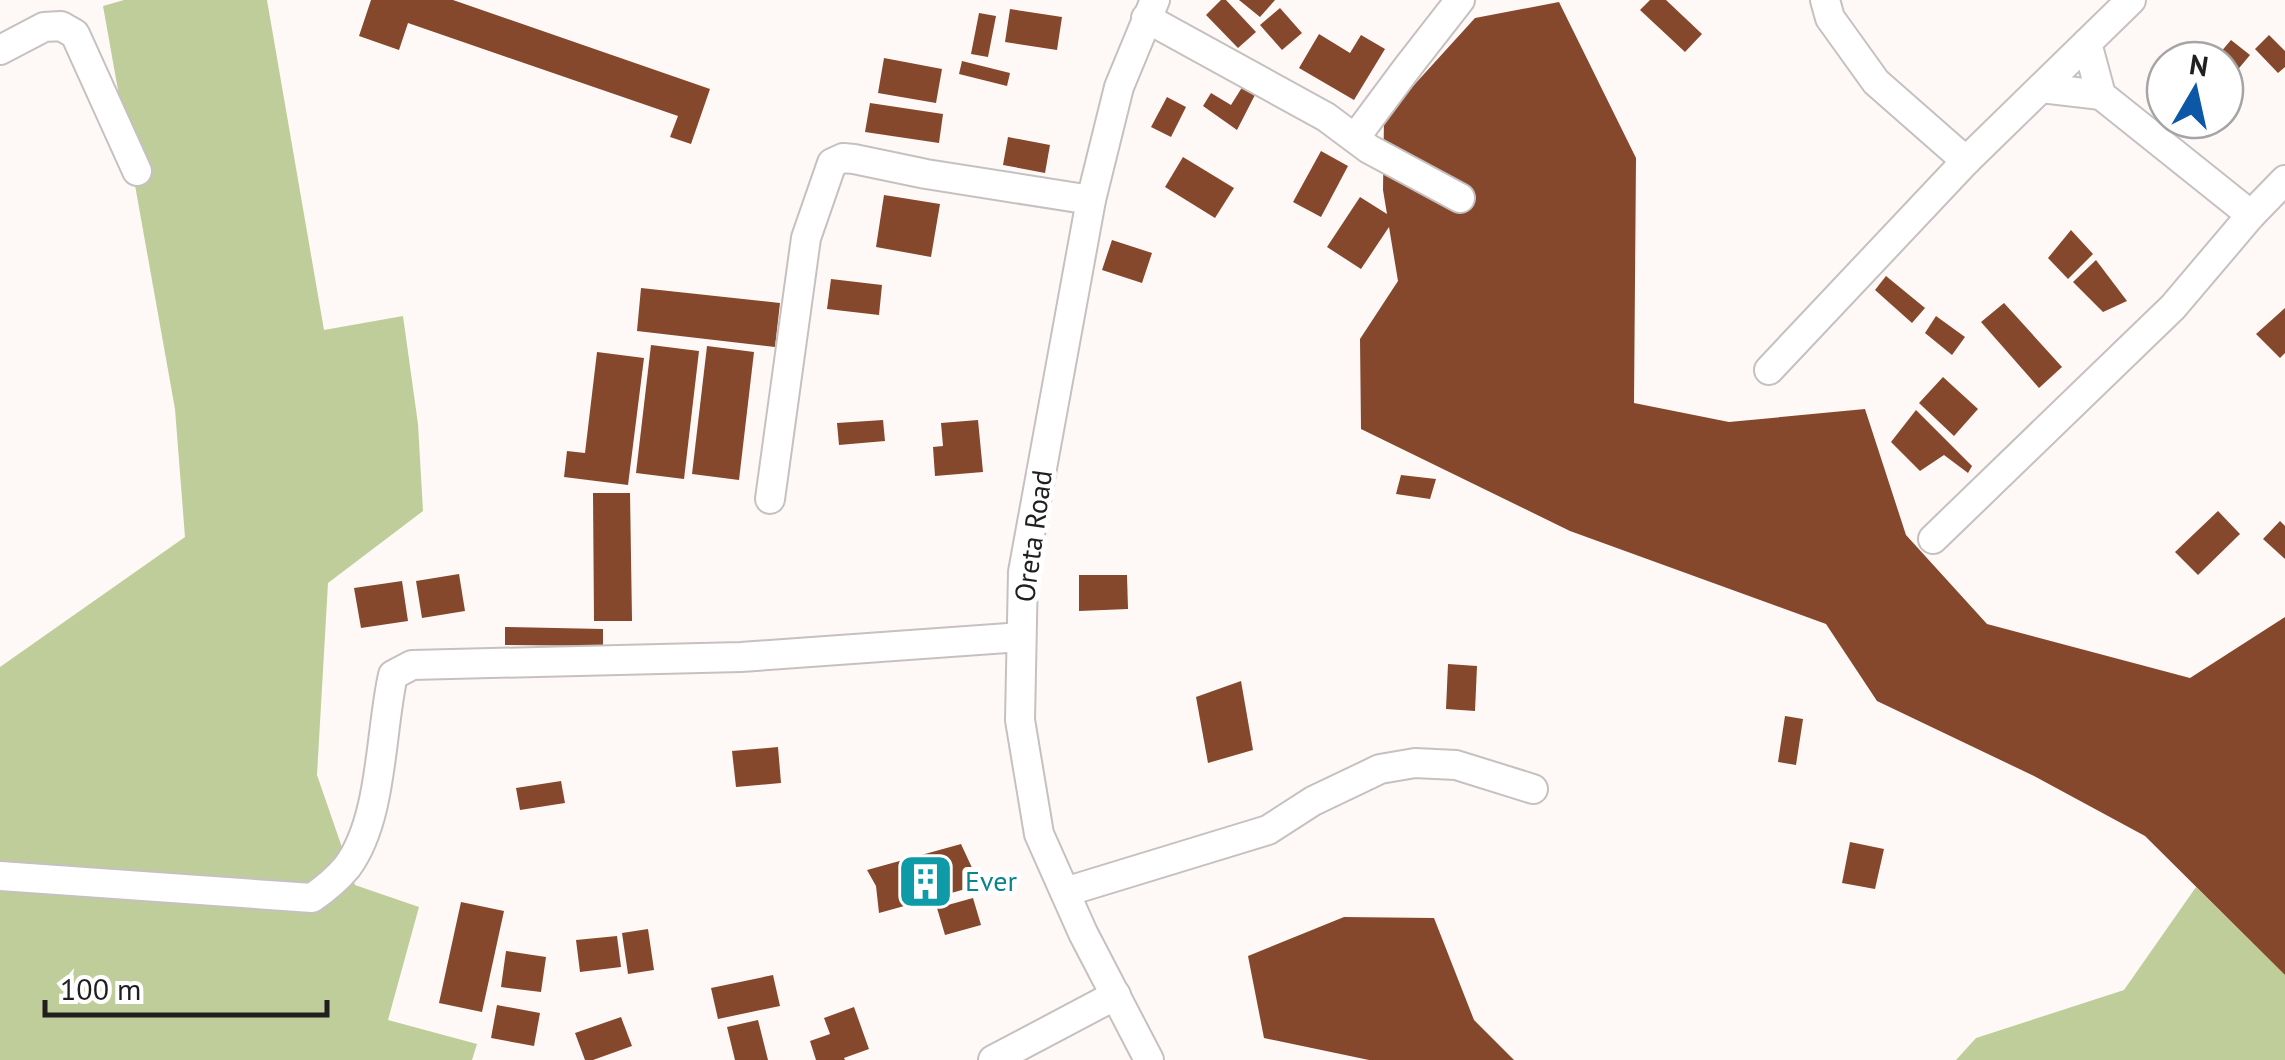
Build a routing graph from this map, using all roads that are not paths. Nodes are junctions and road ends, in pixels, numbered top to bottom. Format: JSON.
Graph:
{"nodes":[{"id":1,"x":1460,"y":0,"type":"edge"},
{"id":2,"x":1825,"y":0,"type":"edge"},
{"id":3,"x":2131,"y":0,"type":"edge"},
{"id":4,"x":1150,"y":9,"type":"edge"},
{"id":5,"x":2087,"y":43,"type":"junction"},
{"id":6,"x":0,"y":50,"type":"edge"},
{"id":7,"x":2041,"y":88,"type":"junction"},
{"id":8,"x":2102,"y":95,"type":"junction"},
{"id":9,"x":1355,"y":138,"type":"junction"},
{"id":10,"x":1966,"y":161,"type":"junction"},
{"id":11,"x":137,"y":170,"type":"dead end"},
{"id":12,"x":2285,"y":180,"type":"edge"},
{"id":13,"x":1460,"y":198,"type":"dead end"},
{"id":14,"x":1091,"y":200,"type":"junction"},
{"id":15,"x":2250,"y":216,"type":"junction"},
{"id":16,"x":1768,"y":370,"type":"dead end"},
{"id":17,"x":770,"y":498,"type":"dead end"},
{"id":18,"x":1934,"y":539,"type":"dead end"},
{"id":19,"x":1022,"y":636,"type":"junction"},
{"id":20,"x":1533,"y":789,"type":"dead end"},
{"id":21,"x":0,"y":876,"type":"edge"},
{"id":22,"x":1065,"y":892,"type":"junction"},
{"id":23,"x":1116,"y":995,"type":"junction"},
{"id":24,"x":994,"y":1060,"type":"edge"},
{"id":25,"x":1150,"y":1060,"type":"edge"}],
"edges":[{"from":1,"to":9,"type":"street"},
{"from":2,"to":10,"type":"street"},
{"from":3,"to":5,"type":"street"},
{"from":4,"to":9,"type":"street"},
{"from":4,"to":14,"type":"street","name":"Oreta Road"},
{"from":5,"to":7,"type":"street"},
{"from":5,"to":8,"type":"street"},
{"from":6,"to":11,"type":"street"},
{"from":7,"to":8,"type":"street"},
{"from":7,"to":10,"type":"street"},
{"from":8,"to":15,"type":"street"},
{"from":9,"to":13,"type":"street"},
{"from":10,"to":16,"type":"street"},
{"from":12,"to":15,"type":"street"},
{"from":14,"to":17,"type":"street"},
{"from":14,"to":19,"type":"street","name":"Oreta Road"},
{"from":15,"to":18,"type":"street"},
{"from":19,"to":21,"type":"street"},
{"from":19,"to":22,"type":"street","name":"Oreta Road"},
{"from":20,"to":22,"type":"street"},
{"from":22,"to":23,"type":"street","name":"Oreta Road"},
{"from":23,"to":24,"type":"street"},
{"from":23,"to":25,"type":"street","name":"Oreta Road"}]}
